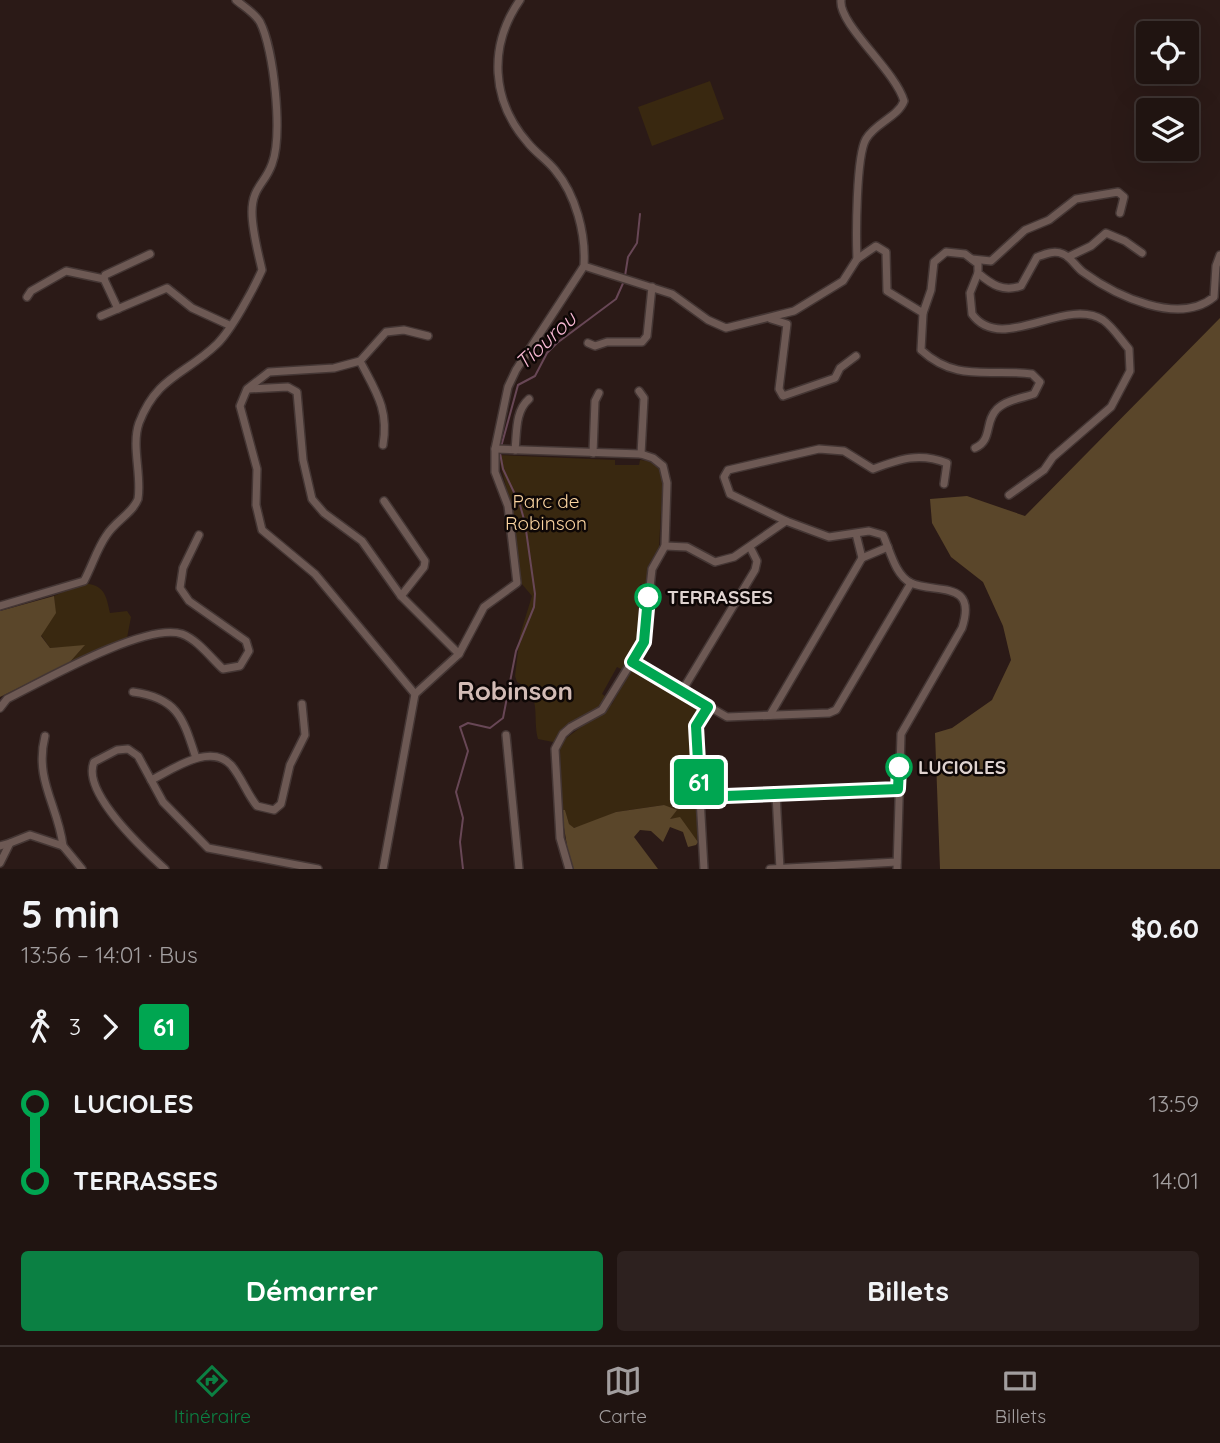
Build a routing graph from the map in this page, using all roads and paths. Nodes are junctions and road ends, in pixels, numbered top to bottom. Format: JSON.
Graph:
{"nodes":[{"id":1,"x":236,"y":0,"type":"edge"},
{"id":2,"x":520,"y":0,"type":"edge"},
{"id":3,"x":841,"y":0,"type":"edge"},
{"id":4,"x":1120,"y":213,"type":"dead end"},
{"id":5,"x":1142,"y":253,"type":"dead end"},
{"id":6,"x":150,"y":254,"type":"dead end"},
{"id":7,"x":1220,"y":256,"type":"edge"},
{"id":8,"x":1068,"y":257,"type":"junction"},
{"id":9,"x":857,"y":259,"type":"junction"},
{"id":10,"x":972,"y":259,"type":"junction"},
{"id":11,"x":584,"y":266,"type":"junction"},
{"id":12,"x":978,"y":273,"type":"junction"},
{"id":13,"x":104,"y":279,"type":"junction"},
{"id":14,"x":652,"y":287,"type":"junction"},
{"id":15,"x":27,"y":297,"type":"dead end"},
{"id":16,"x":118,"y":309,"type":"junction"},
{"id":17,"x":923,"y":313,"type":"junction"},
{"id":18,"x":101,"y":316,"type":"dead end"},
{"id":19,"x":764,"y":318,"type":"junction"},
{"id":20,"x":229,"y":325,"type":"junction"},
{"id":21,"x":428,"y":336,"type":"dead end"},
{"id":22,"x":588,"y":343,"type":"dead end"},
{"id":23,"x":856,"y":356,"type":"dead end"},
{"id":24,"x":360,"y":361,"type":"junction"},
{"id":25,"x":247,"y":389,"type":"junction"},
{"id":26,"x":639,"y":391,"type":"dead end"},
{"id":27,"x":598,"y":393,"type":"dead end"},
{"id":28,"x":529,"y":399,"type":"dead end"},
{"id":29,"x":383,"y":445,"type":"dead end"},
{"id":30,"x":975,"y":448,"type":"dead end"},
{"id":31,"x":499,"y":449,"type":"junction"},
{"id":32,"x":515,"y":450,"type":"junction"},
{"id":33,"x":593,"y":453,"type":"junction"},
{"id":34,"x":641,"y":454,"type":"junction"},
{"id":35,"x":944,"y":484,"type":"dead end"},
{"id":36,"x":1009,"y":495,"type":"dead end"},
{"id":37,"x":384,"y":501,"type":"dead end"},
{"id":38,"x":786,"y":522,"type":"junction"},
{"id":39,"x":856,"y":534,"type":"junction"},
{"id":40,"x":199,"y":535,"type":"dead end"},
{"id":41,"x":665,"y":546,"type":"junction"},
{"id":42,"x":750,"y":547,"type":"junction"},
{"id":43,"x":888,"y":547,"type":"junction"},
{"id":44,"x":862,"y":558,"type":"junction"},
{"id":45,"x":911,"y":583,"type":"junction"},
{"id":46,"x":401,"y":596,"type":"junction"},
{"id":47,"x":0,"y":606,"type":"edge"},
{"id":48,"x":459,"y":654,"type":"junction"},
{"id":49,"x":632,"y":662,"type":"junction"},
{"id":50,"x":682,"y":691,"type":"junction"},
{"id":51,"x":133,"y":692,"type":"dead end"},
{"id":52,"x":415,"y":694,"type":"junction"},
{"id":53,"x":302,"y":704,"type":"dead end"},
{"id":54,"x":708,"y":707,"type":"junction"},
{"id":55,"x":0,"y":708,"type":"edge"},
{"id":56,"x":770,"y":715,"type":"junction"},
{"id":57,"x":506,"y":735,"type":"dead end"},
{"id":58,"x":45,"y":736,"type":"dead end"},
{"id":59,"x":196,"y":758,"type":"junction"},
{"id":60,"x":151,"y":780,"type":"junction"},
{"id":61,"x":898,"y":789,"type":"junction"},
{"id":62,"x":776,"y":794,"type":"junction"},
{"id":63,"x":700,"y":797,"type":"junction"},
{"id":64,"x":10,"y":843,"type":"junction"},
{"id":65,"x":0,"y":846,"type":"edge"},
{"id":66,"x":63,"y":846,"type":"junction"},
{"id":67,"x":0,"y":863,"type":"edge"},
{"id":68,"x":897,"y":866,"type":"edge"},
{"id":69,"x":82,"y":869,"type":"edge"},
{"id":70,"x":165,"y":869,"type":"edge"},
{"id":71,"x":313,"y":869,"type":"edge"},
{"id":72,"x":383,"y":869,"type":"edge"},
{"id":73,"x":519,"y":869,"type":"edge"},
{"id":74,"x":569,"y":869,"type":"edge"},
{"id":75,"x":704,"y":869,"type":"edge"},
{"id":76,"x":770,"y":869,"type":"edge"},
{"id":77,"x":780,"y":869,"type":"edge"}],
"edges":[{"from":1,"to":20,"type":"street"},
{"from":2,"to":11,"type":"street"},
{"from":3,"to":9,"type":"street"},
{"from":4,"to":10,"type":"street"},
{"from":5,"to":8,"type":"street"},
{"from":6,"to":13,"type":"street"},
{"from":7,"to":8,"type":"street"},
{"from":8,"to":12,"type":"street"},
{"from":9,"to":17,"type":"street"},
{"from":9,"to":19,"type":"street"},
{"from":10,"to":12,"type":"street"},
{"from":10,"to":17,"type":"street"},
{"from":11,"to":14,"type":"street"},
{"from":11,"to":31,"type":"street"},
{"from":12,"to":36,"type":"street"},
{"from":13,"to":15,"type":"street"},
{"from":13,"to":16,"type":"street"},
{"from":14,"to":19,"type":"street"},
{"from":14,"to":22,"type":"street"},
{"from":16,"to":18,"type":"street"},
{"from":16,"to":20,"type":"street"},
{"from":17,"to":30,"type":"street"},
{"from":19,"to":23,"type":"street"},
{"from":20,"to":47,"type":"street"},
{"from":21,"to":24,"type":"street"},
{"from":24,"to":25,"type":"street"},
{"from":24,"to":29,"type":"street"},
{"from":25,"to":46,"type":"street"},
{"from":25,"to":52,"type":"street"},
{"from":26,"to":34,"type":"street"},
{"from":27,"to":33,"type":"street"},
{"from":28,"to":32,"type":"street"},
{"from":31,"to":32,"type":"street"},
{"from":31,"to":48,"type":"street"},
{"from":32,"to":33,"type":"street"},
{"from":33,"to":34,"type":"street"},
{"from":34,"to":41,"type":"street"},
{"from":35,"to":38,"type":"street"},
{"from":37,"to":46,"type":"street"},
{"from":38,"to":39,"type":"street"},
{"from":38,"to":42,"type":"street"},
{"from":39,"to":43,"type":"street"},
{"from":39,"to":44,"type":"street"},
{"from":40,"to":55,"type":"street"},
{"from":41,"to":42,"type":"street"},
{"from":41,"to":49,"type":"street"},
{"from":42,"to":50,"type":"street"},
{"from":43,"to":44,"type":"street"},
{"from":43,"to":45,"type":"street"},
{"from":44,"to":56,"type":"street"},
{"from":45,"to":56,"type":"street"},
{"from":45,"to":61,"type":"street"},
{"from":46,"to":48,"type":"street"},
{"from":48,"to":52,"type":"street"},
{"from":49,"to":50,"type":"street"},
{"from":49,"to":74,"type":"street"},
{"from":50,"to":54,"type":"street"},
{"from":51,"to":59,"type":"street"},
{"from":52,"to":72,"type":"street"},
{"from":53,"to":59,"type":"street"},
{"from":54,"to":56,"type":"street"},
{"from":54,"to":63,"type":"street"},
{"from":57,"to":73,"type":"street"},
{"from":58,"to":66,"type":"street"},
{"from":59,"to":60,"type":"street"},
{"from":60,"to":70,"type":"street"},
{"from":60,"to":71,"type":"street"},
{"from":61,"to":62,"type":"street"},
{"from":61,"to":68,"type":"street"},
{"from":62,"to":63,"type":"street"},
{"from":62,"to":77,"type":"street"},
{"from":63,"to":75,"type":"street"},
{"from":64,"to":65,"type":"street"},
{"from":64,"to":66,"type":"street"},
{"from":64,"to":67,"type":"street"},
{"from":66,"to":69,"type":"street"},
{"from":68,"to":77,"type":"street"},
{"from":76,"to":77,"type":"street"}]}
